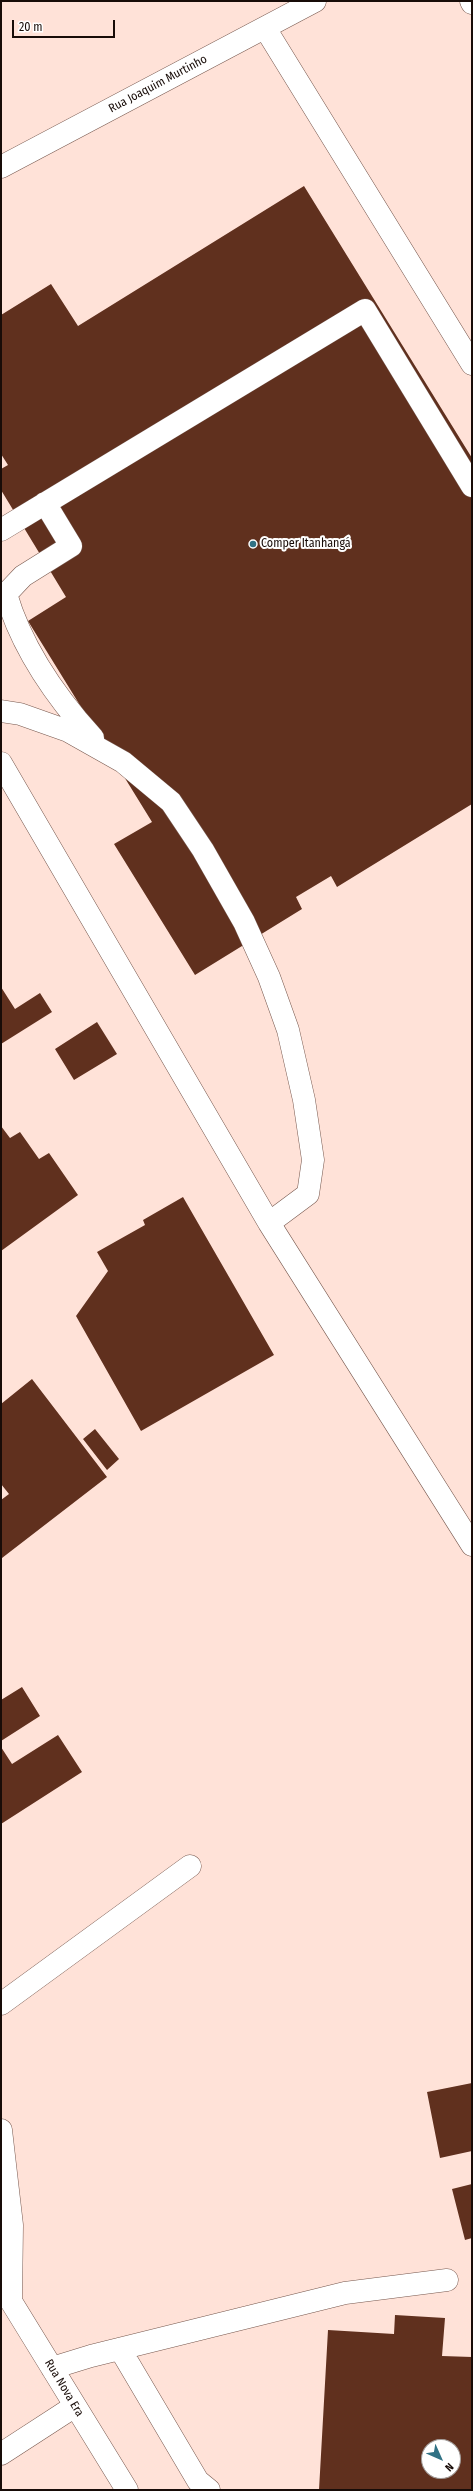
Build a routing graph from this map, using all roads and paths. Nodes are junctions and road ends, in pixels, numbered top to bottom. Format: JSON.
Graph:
{"nodes":[{"id":1,"x":315,"y":1,"type":"edge"},
{"id":2,"x":265,"y":28,"type":"junction"},
{"id":3,"x":1,"y":167,"type":"edge"},
{"id":4,"x":472,"y":364,"type":"edge"},
{"id":5,"x":472,"y":486,"type":"edge"},
{"id":6,"x":45,"y":503,"type":"junction"},
{"id":7,"x":1,"y":530,"type":"edge"},
{"id":8,"x":1,"y":711,"type":"edge"},
{"id":9,"x":103,"y":750,"type":"junction"},
{"id":10,"x":1,"y":763,"type":"edge"},
{"id":11,"x":269,"y":1223,"type":"junction"},
{"id":12,"x":472,"y":1546,"type":"edge"},
{"id":13,"x":190,"y":1866,"type":"dead end"},
{"id":14,"x":1,"y":2004,"type":"edge"},
{"id":15,"x":1,"y":2130,"type":"edge"},
{"id":16,"x":447,"y":2280,"type":"dead end"},
{"id":17,"x":6,"y":2293,"type":"edge"},
{"id":18,"x":120,"y":2349,"type":"junction"},
{"id":19,"x":52,"y":2368,"type":"junction"},
{"id":20,"x":75,"y":2406,"type":"junction"},
{"id":21,"x":1,"y":2454,"type":"edge"},
{"id":22,"x":127,"y":2490,"type":"edge"},
{"id":23,"x":209,"y":2490,"type":"edge"}],
"edges":[{"from":1,"to":2,"type":"street","name":"Rua Joaquim Murtinho"},
{"from":2,"to":3,"type":"street","name":"Rua Joaquim Murtinho"},
{"from":2,"to":4,"type":"street"},
{"from":5,"to":6,"type":"street"},
{"from":6,"to":7,"type":"street"},
{"from":6,"to":9,"type":"street"},
{"from":8,"to":9,"type":"street"},
{"from":9,"to":11,"type":"street"},
{"from":10,"to":11,"type":"street"},
{"from":11,"to":12,"type":"street"},
{"from":13,"to":14,"type":"street"},
{"from":15,"to":17,"type":"street"},
{"from":16,"to":18,"type":"street"},
{"from":17,"to":19,"type":"street","name":"Rua Nova Era"},
{"from":18,"to":19,"type":"street"},
{"from":18,"to":23,"type":"street"},
{"from":19,"to":20,"type":"street","name":"Rua Nova Era"},
{"from":20,"to":21,"type":"street"},
{"from":20,"to":22,"type":"street","name":"Rua Nova Era"}]}
